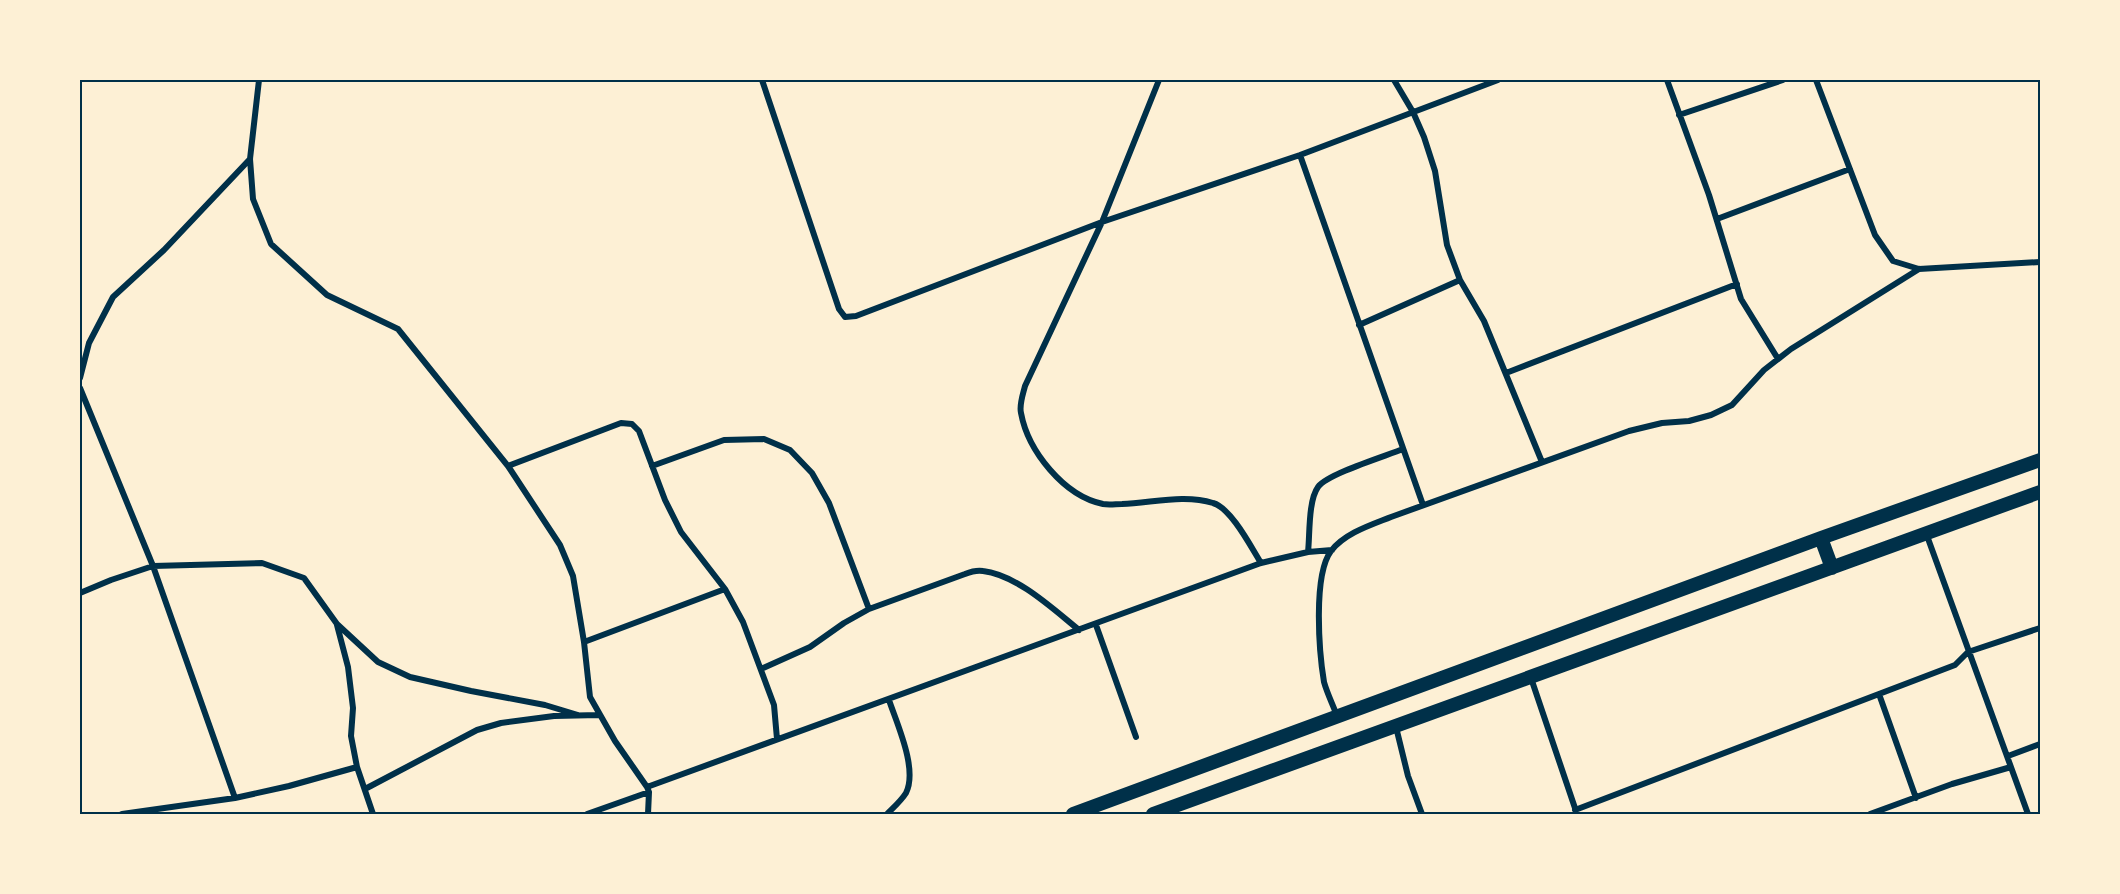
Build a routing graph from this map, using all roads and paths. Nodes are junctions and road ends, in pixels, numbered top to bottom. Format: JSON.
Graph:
{"nodes":[{"id":1,"x":259,"y":80,"type":"edge"},
{"id":2,"x":762,"y":80,"type":"edge"},
{"id":3,"x":1159,"y":80,"type":"edge"},
{"id":4,"x":1394,"y":80,"type":"edge"},
{"id":5,"x":1498,"y":80,"type":"edge"},
{"id":6,"x":1667,"y":80,"type":"edge"},
{"id":7,"x":1783,"y":80,"type":"edge"},
{"id":8,"x":1816,"y":80,"type":"edge"},
{"id":9,"x":1413,"y":112,"type":"junction"},
{"id":10,"x":1679,"y":115,"type":"junction"},
{"id":11,"x":1300,"y":155,"type":"junction"},
{"id":12,"x":250,"y":159,"type":"junction"},
{"id":13,"x":1850,"y":169,"type":"junction"},
{"id":14,"x":1717,"y":219,"type":"junction"},
{"id":15,"x":1102,"y":222,"type":"junction"},
{"id":16,"x":2040,"y":262,"type":"edge"},
{"id":17,"x":1919,"y":269,"type":"junction"},
{"id":18,"x":1460,"y":280,"type":"junction"},
{"id":19,"x":1737,"y":284,"type":"junction"},
{"id":20,"x":1359,"y":325,"type":"junction"},
{"id":21,"x":1778,"y":359,"type":"junction"},
{"id":22,"x":1506,"y":373,"type":"junction"},
{"id":23,"x":80,"y":378,"type":"edge"},
{"id":24,"x":80,"y":388,"type":"edge"},
{"id":25,"x":1403,"y":449,"type":"junction"},
{"id":26,"x":2040,"y":460,"type":"edge"},
{"id":27,"x":1542,"y":462,"type":"junction"},
{"id":28,"x":508,"y":466,"type":"junction"},
{"id":29,"x":652,"y":466,"type":"junction"},
{"id":30,"x":2040,"y":492,"type":"edge"},
{"id":31,"x":1423,"y":505,"type":"junction"},
{"id":32,"x":1926,"y":533,"type":"junction"},
{"id":33,"x":1821,"y":538,"type":"junction"},
{"id":34,"x":1332,"y":550,"type":"junction"},
{"id":35,"x":1308,"y":552,"type":"junction"},
{"id":36,"x":1261,"y":563,"type":"junction"},
{"id":37,"x":153,"y":566,"type":"junction"},
{"id":38,"x":1832,"y":568,"type":"junction"},
{"id":39,"x":725,"y":589,"type":"junction"},
{"id":40,"x":80,"y":593,"type":"edge"},
{"id":41,"x":869,"y":609,"type":"junction"},
{"id":42,"x":337,"y":624,"type":"junction"},
{"id":43,"x":1096,"y":624,"type":"junction"},
{"id":44,"x":2040,"y":628,"type":"edge"},
{"id":45,"x":1079,"y":630,"type":"junction"},
{"id":46,"x":584,"y":642,"type":"junction"},
{"id":47,"x":1968,"y":652,"type":"junction"},
{"id":48,"x":761,"y":669,"type":"junction"},
{"id":49,"x":1531,"y":678,"type":"junction"},
{"id":50,"x":1879,"y":694,"type":"junction"},
{"id":51,"x":889,"y":700,"type":"junction"},
{"id":52,"x":578,"y":715,"type":"junction"},
{"id":53,"x":599,"y":715,"type":"junction"},
{"id":54,"x":1337,"y":717,"type":"junction"},
{"id":55,"x":1396,"y":727,"type":"junction"},
{"id":56,"x":1136,"y":737,"type":"dead end"},
{"id":57,"x":777,"y":739,"type":"junction"},
{"id":58,"x":2040,"y":744,"type":"edge"},
{"id":59,"x":2008,"y":756,"type":"junction"},
{"id":60,"x":357,"y":767,"type":"junction"},
{"id":61,"x":2011,"y":767,"type":"junction"},
{"id":62,"x":365,"y":789,"type":"junction"},
{"id":63,"x":648,"y":790,"type":"junction"},
{"id":64,"x":235,"y":798,"type":"junction"},
{"id":65,"x":1916,"y":798,"type":"junction"},
{"id":66,"x":1576,"y":812,"type":"edge"},
{"id":67,"x":1881,"y":813,"type":"edge"},
{"id":68,"x":122,"y":814,"type":"edge"},
{"id":69,"x":374,"y":814,"type":"edge"},
{"id":70,"x":587,"y":814,"type":"edge"},
{"id":71,"x":648,"y":814,"type":"edge"},
{"id":72,"x":887,"y":814,"type":"edge"},
{"id":73,"x":1073,"y":814,"type":"edge"},
{"id":74,"x":1153,"y":814,"type":"edge"},
{"id":75,"x":1422,"y":814,"type":"edge"},
{"id":76,"x":1870,"y":814,"type":"edge"},
{"id":77,"x":2028,"y":814,"type":"edge"}],
"edges":[{"from":1,"to":12,"type":"street"},
{"from":2,"to":15,"type":"street"},
{"from":3,"to":15,"type":"street"},
{"from":4,"to":9,"type":"street"},
{"from":5,"to":9,"type":"street"},
{"from":6,"to":10,"type":"street"},
{"from":7,"to":10,"type":"street"},
{"from":8,"to":13,"type":"street"},
{"from":9,"to":11,"type":"street"},
{"from":9,"to":18,"type":"street"},
{"from":10,"to":14,"type":"street"},
{"from":11,"to":15,"type":"street"},
{"from":11,"to":20,"type":"street"},
{"from":12,"to":23,"type":"street"},
{"from":12,"to":28,"type":"street"},
{"from":13,"to":14,"type":"street"},
{"from":13,"to":17,"type":"street"},
{"from":14,"to":19,"type":"street"},
{"from":15,"to":36,"type":"street"},
{"from":16,"to":17,"type":"street"},
{"from":17,"to":21,"type":"street"},
{"from":18,"to":20,"type":"street"},
{"from":18,"to":22,"type":"street"},
{"from":19,"to":21,"type":"street"},
{"from":19,"to":22,"type":"street"},
{"from":20,"to":25,"type":"street"},
{"from":21,"to":27,"type":"street"},
{"from":22,"to":27,"type":"street"},
{"from":24,"to":37,"type":"street"},
{"from":25,"to":31,"type":"street"},
{"from":25,"to":35,"type":"street"},
{"from":26,"to":33,"type":"highway"},
{"from":27,"to":31,"type":"street"},
{"from":28,"to":29,"type":"street"},
{"from":28,"to":46,"type":"street"},
{"from":29,"to":39,"type":"street"},
{"from":29,"to":41,"type":"street"},
{"from":30,"to":32,"type":"highway"},
{"from":31,"to":34,"type":"street"},
{"from":32,"to":38,"type":"highway"},
{"from":32,"to":47,"type":"street"},
{"from":33,"to":38,"type":"highway"},
{"from":33,"to":54,"type":"highway"},
{"from":34,"to":35,"type":"street"},
{"from":34,"to":54,"type":"street"},
{"from":35,"to":36,"type":"street"},
{"from":36,"to":43,"type":"street"},
{"from":37,"to":40,"type":"street"},
{"from":37,"to":42,"type":"street"},
{"from":37,"to":64,"type":"street"},
{"from":38,"to":49,"type":"highway"},
{"from":39,"to":46,"type":"street"},
{"from":39,"to":48,"type":"street"},
{"from":41,"to":45,"type":"street"},
{"from":41,"to":48,"type":"street"},
{"from":42,"to":52,"type":"street"},
{"from":42,"to":60,"type":"street"},
{"from":43,"to":45,"type":"street"},
{"from":43,"to":56,"type":"street"},
{"from":44,"to":47,"type":"street"},
{"from":45,"to":51,"type":"street"},
{"from":46,"to":53,"type":"street"},
{"from":47,"to":50,"type":"street"},
{"from":47,"to":59,"type":"street"},
{"from":48,"to":57,"type":"street"},
{"from":49,"to":55,"type":"highway"},
{"from":49,"to":66,"type":"street"},
{"from":50,"to":65,"type":"street"},
{"from":50,"to":66,"type":"street"},
{"from":51,"to":57,"type":"street"},
{"from":51,"to":72,"type":"street"},
{"from":52,"to":53,"type":"street"},
{"from":52,"to":62,"type":"street"},
{"from":53,"to":63,"type":"street"},
{"from":54,"to":73,"type":"highway"},
{"from":55,"to":74,"type":"highway"},
{"from":55,"to":75,"type":"street"},
{"from":57,"to":63,"type":"street"},
{"from":58,"to":59,"type":"street"},
{"from":59,"to":61,"type":"street"},
{"from":60,"to":62,"type":"street"},
{"from":60,"to":64,"type":"street"},
{"from":61,"to":65,"type":"street"},
{"from":61,"to":77,"type":"street"},
{"from":62,"to":69,"type":"street"},
{"from":63,"to":70,"type":"street"},
{"from":63,"to":71,"type":"street"},
{"from":64,"to":68,"type":"street"},
{"from":65,"to":67,"type":"street"},
{"from":67,"to":76,"type":"street"}]}
